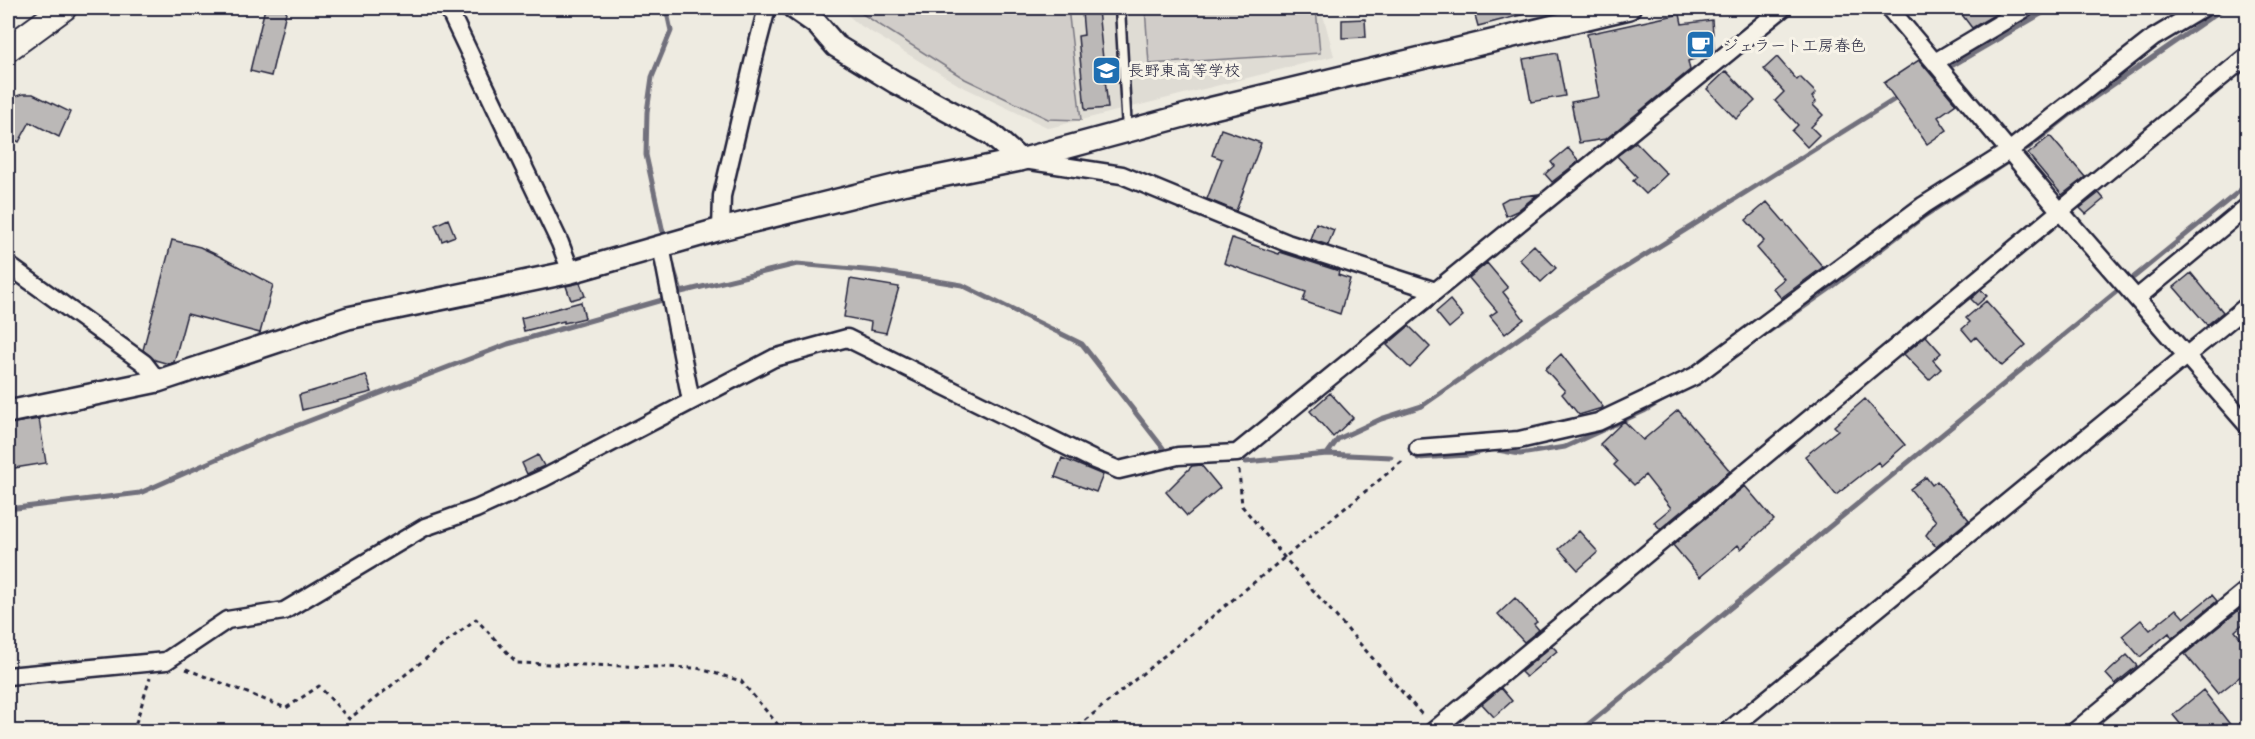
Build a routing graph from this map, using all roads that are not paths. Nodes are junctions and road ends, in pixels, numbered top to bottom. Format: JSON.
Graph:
{"nodes":[{"id":1,"x":64,"y":8,"type":"edge"},
{"id":2,"x":448,"y":8,"type":"edge"},
{"id":3,"x":767,"y":8,"type":"edge"},
{"id":4,"x":794,"y":8,"type":"edge"},
{"id":5,"x":1120,"y":8,"type":"edge"},
{"id":6,"x":1629,"y":8,"type":"edge"},
{"id":7,"x":1783,"y":8,"type":"edge"},
{"id":8,"x":1889,"y":8,"type":"edge"},
{"id":9,"x":2026,"y":8,"type":"edge"},
{"id":10,"x":2203,"y":8,"type":"edge"},
{"id":11,"x":8,"y":49,"type":"edge"},
{"id":12,"x":2247,"y":55,"type":"edge"},
{"id":13,"x":1935,"y":62,"type":"junction"},
{"id":14,"x":1128,"y":130,"type":"junction"},
{"id":15,"x":2009,"y":151,"type":"junction"},
{"id":16,"x":1020,"y":160,"type":"junction"},
{"id":17,"x":2247,"y":206,"type":"edge"},
{"id":18,"x":2060,"y":210,"type":"junction"},
{"id":19,"x":721,"y":229,"type":"junction"},
{"id":20,"x":661,"y":246,"type":"junction"},
{"id":21,"x":8,"y":266,"type":"edge"},
{"id":22,"x":571,"y":272,"type":"junction"},
{"id":23,"x":1436,"y":291,"type":"junction"},
{"id":24,"x":2137,"y":298,"type":"junction"},
{"id":25,"x":2247,"y":305,"type":"edge"},
{"id":26,"x":2186,"y":356,"type":"junction"},
{"id":27,"x":158,"y":381,"type":"junction"},
{"id":28,"x":691,"y":401,"type":"junction"},
{"id":29,"x":8,"y":412,"type":"edge"},
{"id":30,"x":2247,"y":426,"type":"edge"},
{"id":31,"x":1418,"y":448,"type":"road end"},
{"id":32,"x":2247,"y":589,"type":"edge"},
{"id":33,"x":8,"y":676,"type":"edge"},
{"id":34,"x":1433,"y":730,"type":"edge"},
{"id":35,"x":1726,"y":732,"type":"edge"},
{"id":36,"x":2074,"y":732,"type":"edge"}],
"edges":[{"from":1,"to":11,"type":"main road"},
{"from":2,"to":22,"type":"street"},
{"from":3,"to":19,"type":"street"},
{"from":4,"to":16,"type":"street"},
{"from":5,"to":14,"type":"lane"},
{"from":6,"to":14,"type":"street"},
{"from":7,"to":23,"type":"street"},
{"from":8,"to":13,"type":"street"},
{"from":9,"to":13,"type":"street"},
{"from":10,"to":15,"type":"street"},
{"from":12,"to":18,"type":"street"},
{"from":13,"to":15,"type":"street"},
{"from":14,"to":16,"type":"street"},
{"from":15,"to":18,"type":"street"},
{"from":15,"to":31,"type":"street"},
{"from":16,"to":19,"type":"street"},
{"from":16,"to":23,"type":"street"},
{"from":17,"to":24,"type":"street"},
{"from":18,"to":24,"type":"street"},
{"from":18,"to":34,"type":"street"},
{"from":19,"to":20,"type":"street"},
{"from":20,"to":22,"type":"street"},
{"from":20,"to":28,"type":"street"},
{"from":21,"to":27,"type":"street"},
{"from":22,"to":27,"type":"street"},
{"from":23,"to":28,"type":"street"},
{"from":24,"to":26,"type":"street"},
{"from":25,"to":26,"type":"street"},
{"from":26,"to":30,"type":"street"},
{"from":26,"to":35,"type":"street"},
{"from":27,"to":29,"type":"street"},
{"from":28,"to":33,"type":"street"},
{"from":32,"to":36,"type":"street"}]}
